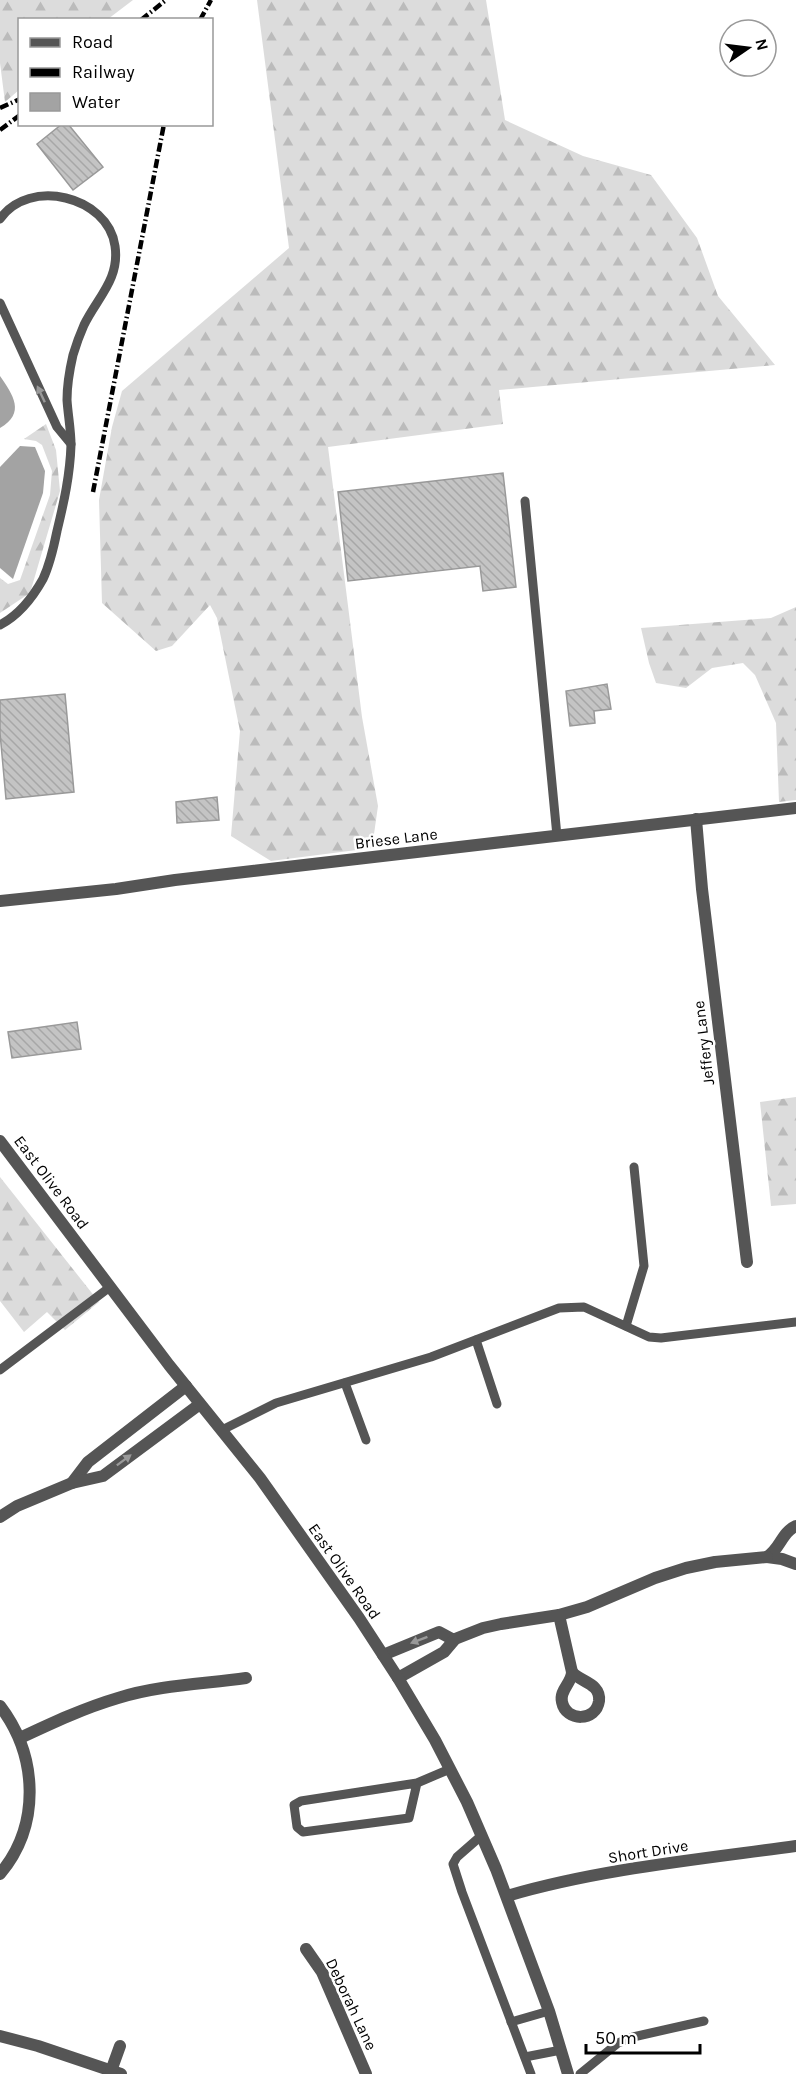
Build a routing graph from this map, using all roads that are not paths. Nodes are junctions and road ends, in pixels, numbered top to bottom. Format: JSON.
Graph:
{"nodes":[{"id":1,"x":0,"y":219,"type":"edge"},
{"id":2,"x":0,"y":303,"type":"edge"},
{"id":3,"x":70,"y":444,"type":"junction"},
{"id":4,"x":525,"y":501,"type":"dead end"},
{"id":5,"x":0,"y":625,"type":"edge"},
{"id":6,"x":796,"y":808,"type":"edge"},
{"id":7,"x":696,"y":819,"type":"junction"},
{"id":8,"x":557,"y":836,"type":"junction"},
{"id":9,"x":0,"y":901,"type":"edge"},
{"id":10,"x":0,"y":1141,"type":"edge"},
{"id":11,"x":634,"y":1167,"type":"dead end"},
{"id":12,"x":747,"y":1262,"type":"dead end"},
{"id":13,"x":110,"y":1287,"type":"junction"},
{"id":14,"x":796,"y":1322,"type":"edge"},
{"id":15,"x":626,"y":1326,"type":"junction"},
{"id":16,"x":476,"y":1340,"type":"junction"},
{"id":17,"x":0,"y":1370,"type":"edge"},
{"id":18,"x":345,"y":1383,"type":"junction"},
{"id":19,"x":186,"y":1386,"type":"junction"},
{"id":20,"x":200,"y":1404,"type":"junction"},
{"id":21,"x":497,"y":1404,"type":"dead end"},
{"id":22,"x":222,"y":1430,"type":"junction"},
{"id":23,"x":366,"y":1440,"type":"dead end"},
{"id":24,"x":72,"y":1483,"type":"junction"},
{"id":25,"x":0,"y":1517,"type":"edge"},
{"id":26,"x":796,"y":1526,"type":"edge"},
{"id":27,"x":767,"y":1557,"type":"junction"},
{"id":28,"x":796,"y":1564,"type":"edge"},
{"id":29,"x":559,"y":1615,"type":"junction"},
{"id":30,"x":455,"y":1639,"type":"junction"},
{"id":31,"x":383,"y":1655,"type":"junction"},
{"id":32,"x":572,"y":1672,"type":"dead end"},
{"id":33,"x":246,"y":1678,"type":"dead end"},
{"id":34,"x":398,"y":1678,"type":"junction"},
{"id":35,"x":0,"y":1706,"type":"edge"},
{"id":36,"x":20,"y":1737,"type":"junction"},
{"id":37,"x":450,"y":1769,"type":"junction"},
{"id":38,"x":417,"y":1783,"type":"junction"},
{"id":39,"x":481,"y":1836,"type":"junction"},
{"id":40,"x":796,"y":1846,"type":"edge"},
{"id":41,"x":0,"y":1874,"type":"edge"},
{"id":42,"x":507,"y":1896,"type":"junction"},
{"id":43,"x":306,"y":1949,"type":"dead end"},
{"id":44,"x":549,"y":2011,"type":"junction"},
{"id":45,"x":704,"y":2021,"type":"dead end"},
{"id":46,"x":511,"y":2022,"type":"junction"},
{"id":47,"x":0,"y":2036,"type":"edge"},
{"id":48,"x":120,"y":2046,"type":"dead end"},
{"id":49,"x":561,"y":2050,"type":"junction"},
{"id":50,"x":525,"y":2057,"type":"junction"},
{"id":51,"x":116,"y":2072,"type":"edge"},
{"id":52,"x":366,"y":2074,"type":"edge"},
{"id":53,"x":531,"y":2074,"type":"edge"},
{"id":54,"x":568,"y":2074,"type":"edge"},
{"id":55,"x":580,"y":2074,"type":"edge"}],
"edges":[{"from":1,"to":3,"type":"lane"},
{"from":3,"to":2,"type":"lane","one_way":true},
{"from":3,"to":5,"type":"lane"},
{"from":4,"to":8,"type":"lane"},
{"from":6,"to":7,"type":"street","name":"Briese Lane"},
{"from":7,"to":8,"type":"street","name":"Briese Lane"},
{"from":7,"to":12,"type":"street","name":"Jeffery Lane"},
{"from":8,"to":9,"type":"street","name":"Briese Lane"},
{"from":10,"to":13,"type":"street","name":"East Olive Road"},
{"from":11,"to":15,"type":"lane"},
{"from":13,"to":17,"type":"lane"},
{"from":13,"to":19,"type":"street","name":"East Olive Road"},
{"from":14,"to":15,"type":"lane"},
{"from":15,"to":16,"type":"lane"},
{"from":16,"to":18,"type":"lane"},
{"from":16,"to":21,"type":"lane"},
{"from":18,"to":22,"type":"lane"},
{"from":18,"to":23,"type":"lane"},
{"from":19,"to":20,"type":"street","name":"East Olive Road"},
{"from":19,"to":24,"type":"street"},
{"from":20,"to":22,"type":"street","name":"East Olive Road"},
{"from":24,"to":20,"type":"street","one_way":true},
{"from":22,"to":31,"type":"street","name":"East Olive Road"},
{"from":24,"to":25,"type":"street"},
{"from":26,"to":27,"type":"street"},
{"from":27,"to":28,"type":"street"},
{"from":27,"to":29,"type":"street"},
{"from":29,"to":30,"type":"street"},
{"from":29,"to":32,"type":"street"},
{"from":30,"to":31,"type":"street","one_way":true},
{"from":30,"to":34,"type":"street"},
{"from":31,"to":34,"type":"street","name":"East Olive Road"},
{"from":33,"to":36,"type":"street"},
{"from":34,"to":37,"type":"street","name":"East Olive Road"},
{"from":35,"to":36,"type":"street"},
{"from":36,"to":41,"type":"street"},
{"from":37,"to":38,"type":"lane"},
{"from":37,"to":39,"type":"street","name":"East Olive Road"},
{"from":38,"to":38,"type":"lane"},
{"from":39,"to":42,"type":"street","name":"East Olive Road"},
{"from":39,"to":46,"type":"lane"},
{"from":40,"to":42,"type":"street","name":"Short Drive"},
{"from":42,"to":44,"type":"street","name":"East Olive Road"},
{"from":43,"to":52,"type":"street","name":"Deborah Lane"},
{"from":44,"to":46,"type":"lane"},
{"from":44,"to":49,"type":"street","name":"East Olive Road"},
{"from":45,"to":55,"type":"lane"},
{"from":46,"to":50,"type":"lane"},
{"from":47,"to":51,"type":"street"},
{"from":48,"to":51,"type":"street"},
{"from":49,"to":50,"type":"lane"},
{"from":49,"to":54,"type":"street","name":"East Olive Road"},
{"from":50,"to":53,"type":"lane"}]}
